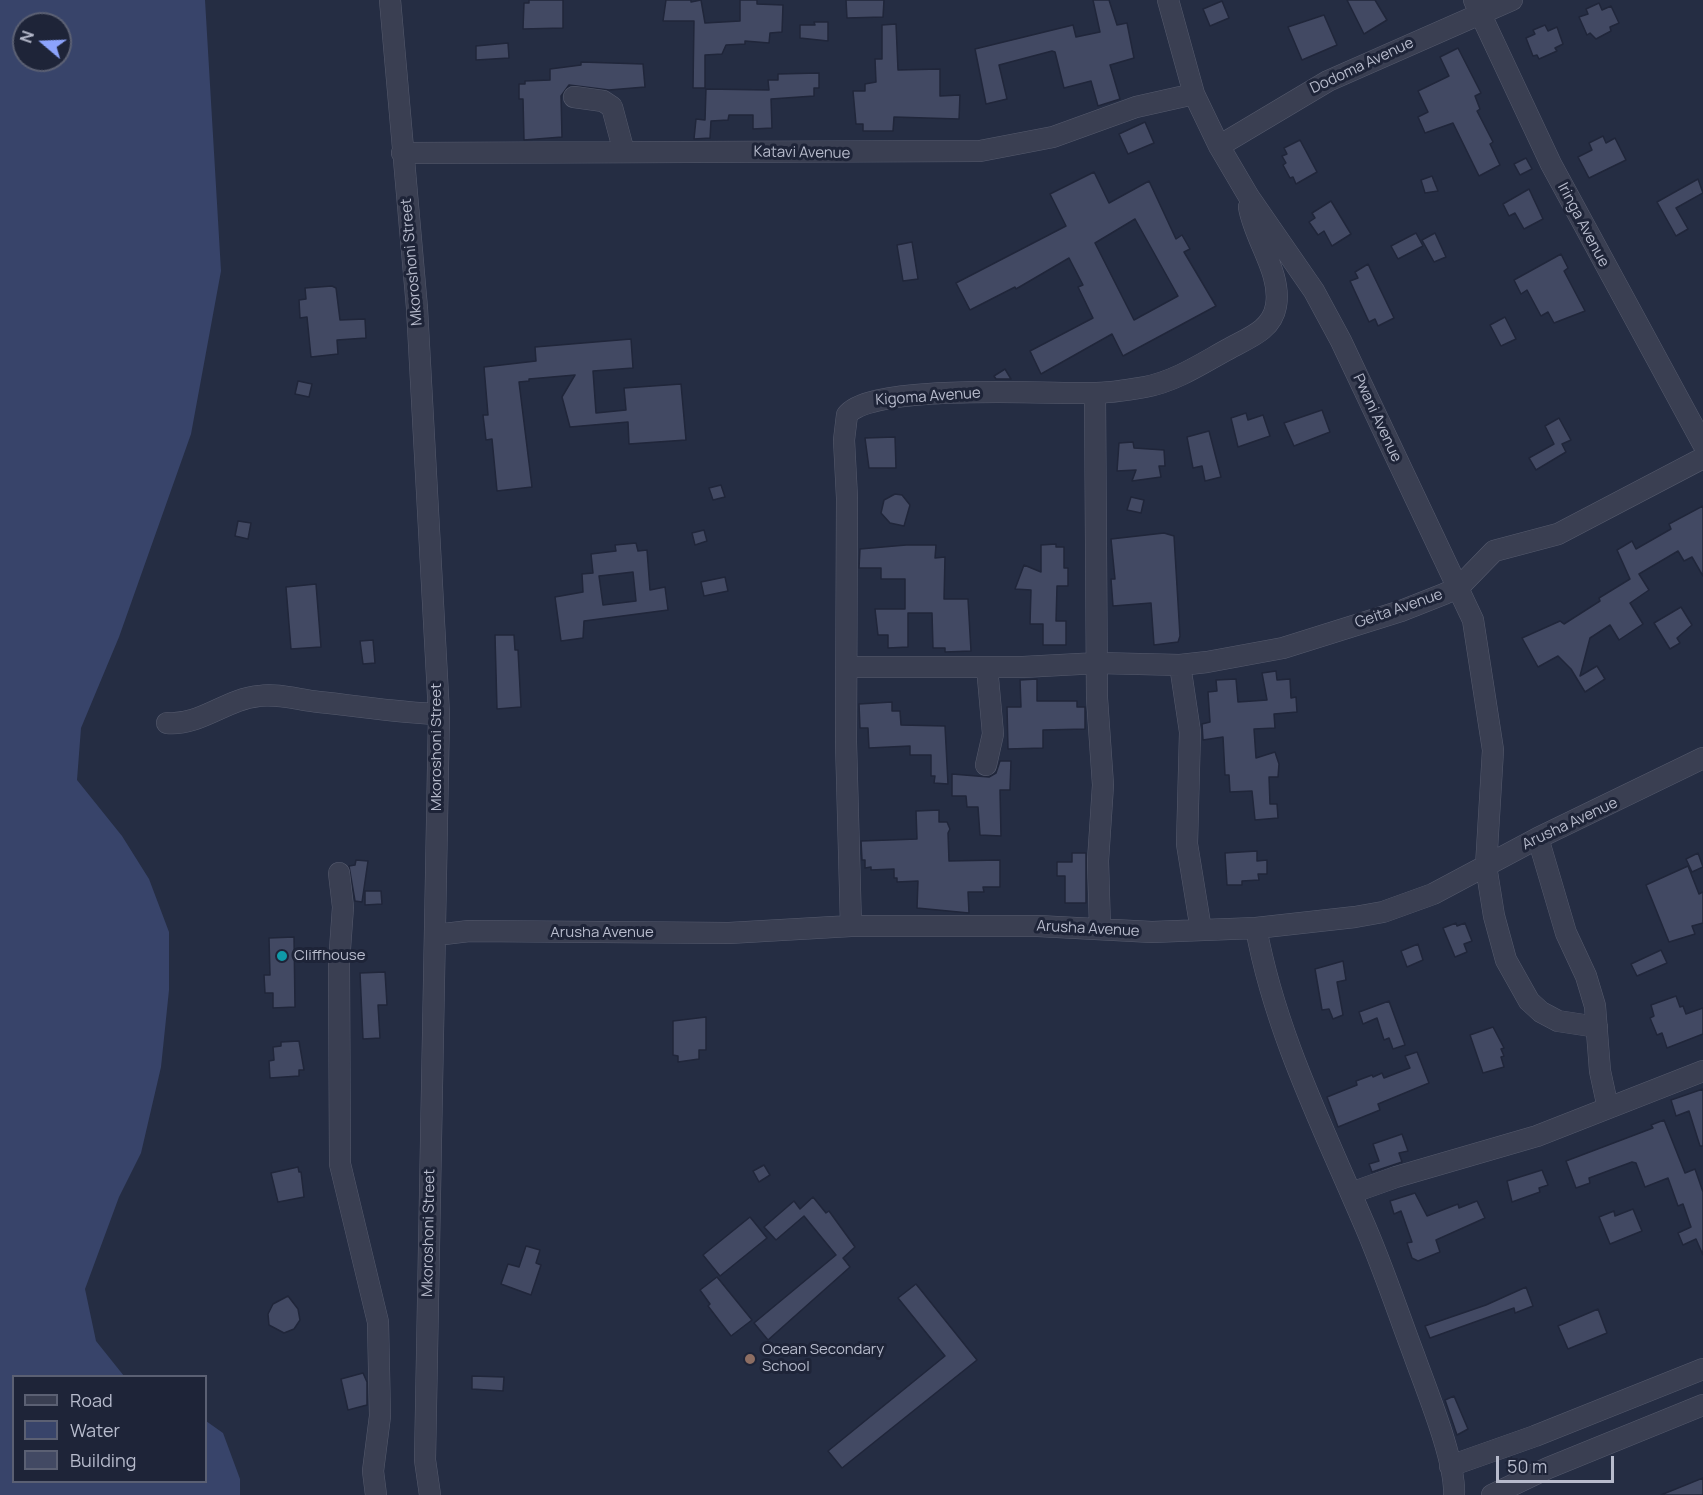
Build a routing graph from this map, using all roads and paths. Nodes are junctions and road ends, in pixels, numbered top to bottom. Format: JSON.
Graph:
{"nodes":[{"id":1,"x":390,"y":0,"type":"edge"},
{"id":2,"x":1168,"y":0,"type":"edge"},
{"id":3,"x":1512,"y":0,"type":"edge"},
{"id":4,"x":1477,"y":7,"type":"edge"},
{"id":5,"x":1194,"y":94,"type":"junction"},
{"id":6,"x":574,"y":98,"type":"dead end"},
{"id":7,"x":1219,"y":146,"type":"junction"},
{"id":8,"x":624,"y":152,"type":"junction"},
{"id":9,"x":402,"y":153,"type":"junction"},
{"id":10,"x":1249,"y":197,"type":"junction"},
{"id":11,"x":1095,"y":393,"type":"junction"},
{"id":12,"x":1703,"y":444,"type":"edge"},
{"id":13,"x":1703,"y":458,"type":"edge"},
{"id":14,"x":1458,"y":587,"type":"junction"},
{"id":15,"x":1098,"y":663,"type":"junction"},
{"id":16,"x":1180,"y":665,"type":"junction"},
{"id":17,"x":987,"y":666,"type":"junction"},
{"id":18,"x":848,"y":667,"type":"junction"},
{"id":19,"x":439,"y":714,"type":"junction"},
{"id":20,"x":167,"y":723,"type":"dead end"},
{"id":21,"x":1703,"y":758,"type":"edge"},
{"id":22,"x":986,"y":765,"type":"dead end"},
{"id":23,"x":1538,"y":838,"type":"junction"},
{"id":24,"x":1486,"y":866,"type":"junction"},
{"id":25,"x":339,"y":873,"type":"dead end"},
{"id":26,"x":851,"y":927,"type":"junction"},
{"id":27,"x":1100,"y":928,"type":"junction"},
{"id":28,"x":1256,"y":928,"type":"junction"},
{"id":29,"x":1201,"y":930,"type":"junction"},
{"id":30,"x":436,"y":935,"type":"junction"},
{"id":31,"x":1597,"y":1027,"type":"junction"},
{"id":32,"x":1703,"y":1071,"type":"edge"},
{"id":33,"x":1608,"y":1108,"type":"junction"},
{"id":34,"x":1351,"y":1193,"type":"junction"},
{"id":35,"x":1703,"y":1369,"type":"edge"},
{"id":36,"x":1703,"y":1405,"type":"edge"},
{"id":37,"x":1450,"y":1466,"type":"junction"},
{"id":38,"x":376,"y":1495,"type":"edge"},
{"id":39,"x":430,"y":1495,"type":"edge"},
{"id":40,"x":1454,"y":1495,"type":"edge"},
{"id":41,"x":1492,"y":1495,"type":"edge"}],
"edges":[{"from":1,"to":9,"type":"street","name":"Mkoroshoni Street"},
{"from":2,"to":5,"type":"street","name":"Pwani Avenue"},
{"from":3,"to":4,"type":"street","name":"Dodoma Avenue"},
{"from":4,"to":7,"type":"street","name":"Dodoma Avenue"},
{"from":4,"to":12,"type":"street","name":"Iringa Avenue"},
{"from":5,"to":7,"type":"street","name":"Pwani Avenue"},
{"from":5,"to":8,"type":"street","name":"Katavi Avenue"},
{"from":6,"to":8,"type":"street"},
{"from":7,"to":10,"type":"street","name":"Pwani Avenue"},
{"from":8,"to":9,"type":"street","name":"Katavi Avenue"},
{"from":9,"to":19,"type":"street","name":"Mkoroshoni Street"},
{"from":10,"to":11,"type":"street","name":"Kigoma Avenue"},
{"from":10,"to":14,"type":"street","name":"Pwani Avenue"},
{"from":11,"to":15,"type":"street"},
{"from":11,"to":18,"type":"street","name":"Kigoma Avenue"},
{"from":13,"to":14,"type":"street","name":"Geita Avenue"},
{"from":14,"to":16,"type":"street","name":"Geita Avenue"},
{"from":14,"to":24,"type":"street","name":"Pwani Avenue"},
{"from":15,"to":16,"type":"street","name":"Geita Avenue"},
{"from":15,"to":17,"type":"street","name":"Geita Avenue"},
{"from":15,"to":27,"type":"street"},
{"from":16,"to":29,"type":"street"},
{"from":17,"to":18,"type":"street","name":"Geita Avenue"},
{"from":17,"to":22,"type":"street"},
{"from":18,"to":26,"type":"street","name":"Kigoma Avenue"},
{"from":19,"to":20,"type":"street"},
{"from":19,"to":30,"type":"street","name":"Mkoroshoni Street"},
{"from":21,"to":23,"type":"street","name":"Arusha Avenue"},
{"from":23,"to":24,"type":"street","name":"Arusha Avenue"},
{"from":23,"to":31,"type":"street"},
{"from":24,"to":28,"type":"street","name":"Arusha Avenue"},
{"from":24,"to":31,"type":"street","name":"Pwani Avenue"},
{"from":25,"to":38,"type":"street"},
{"from":26,"to":27,"type":"street","name":"Arusha Avenue"},
{"from":26,"to":30,"type":"street","name":"Arusha Avenue"},
{"from":27,"to":29,"type":"street","name":"Arusha Avenue"},
{"from":28,"to":29,"type":"street","name":"Arusha Avenue"},
{"from":28,"to":34,"type":"street"},
{"from":30,"to":39,"type":"street","name":"Mkoroshoni Street"},
{"from":31,"to":33,"type":"street"},
{"from":32,"to":33,"type":"street"},
{"from":33,"to":34,"type":"street"},
{"from":34,"to":37,"type":"street"},
{"from":35,"to":37,"type":"street"},
{"from":36,"to":41,"type":"street"},
{"from":37,"to":40,"type":"street"}]}
